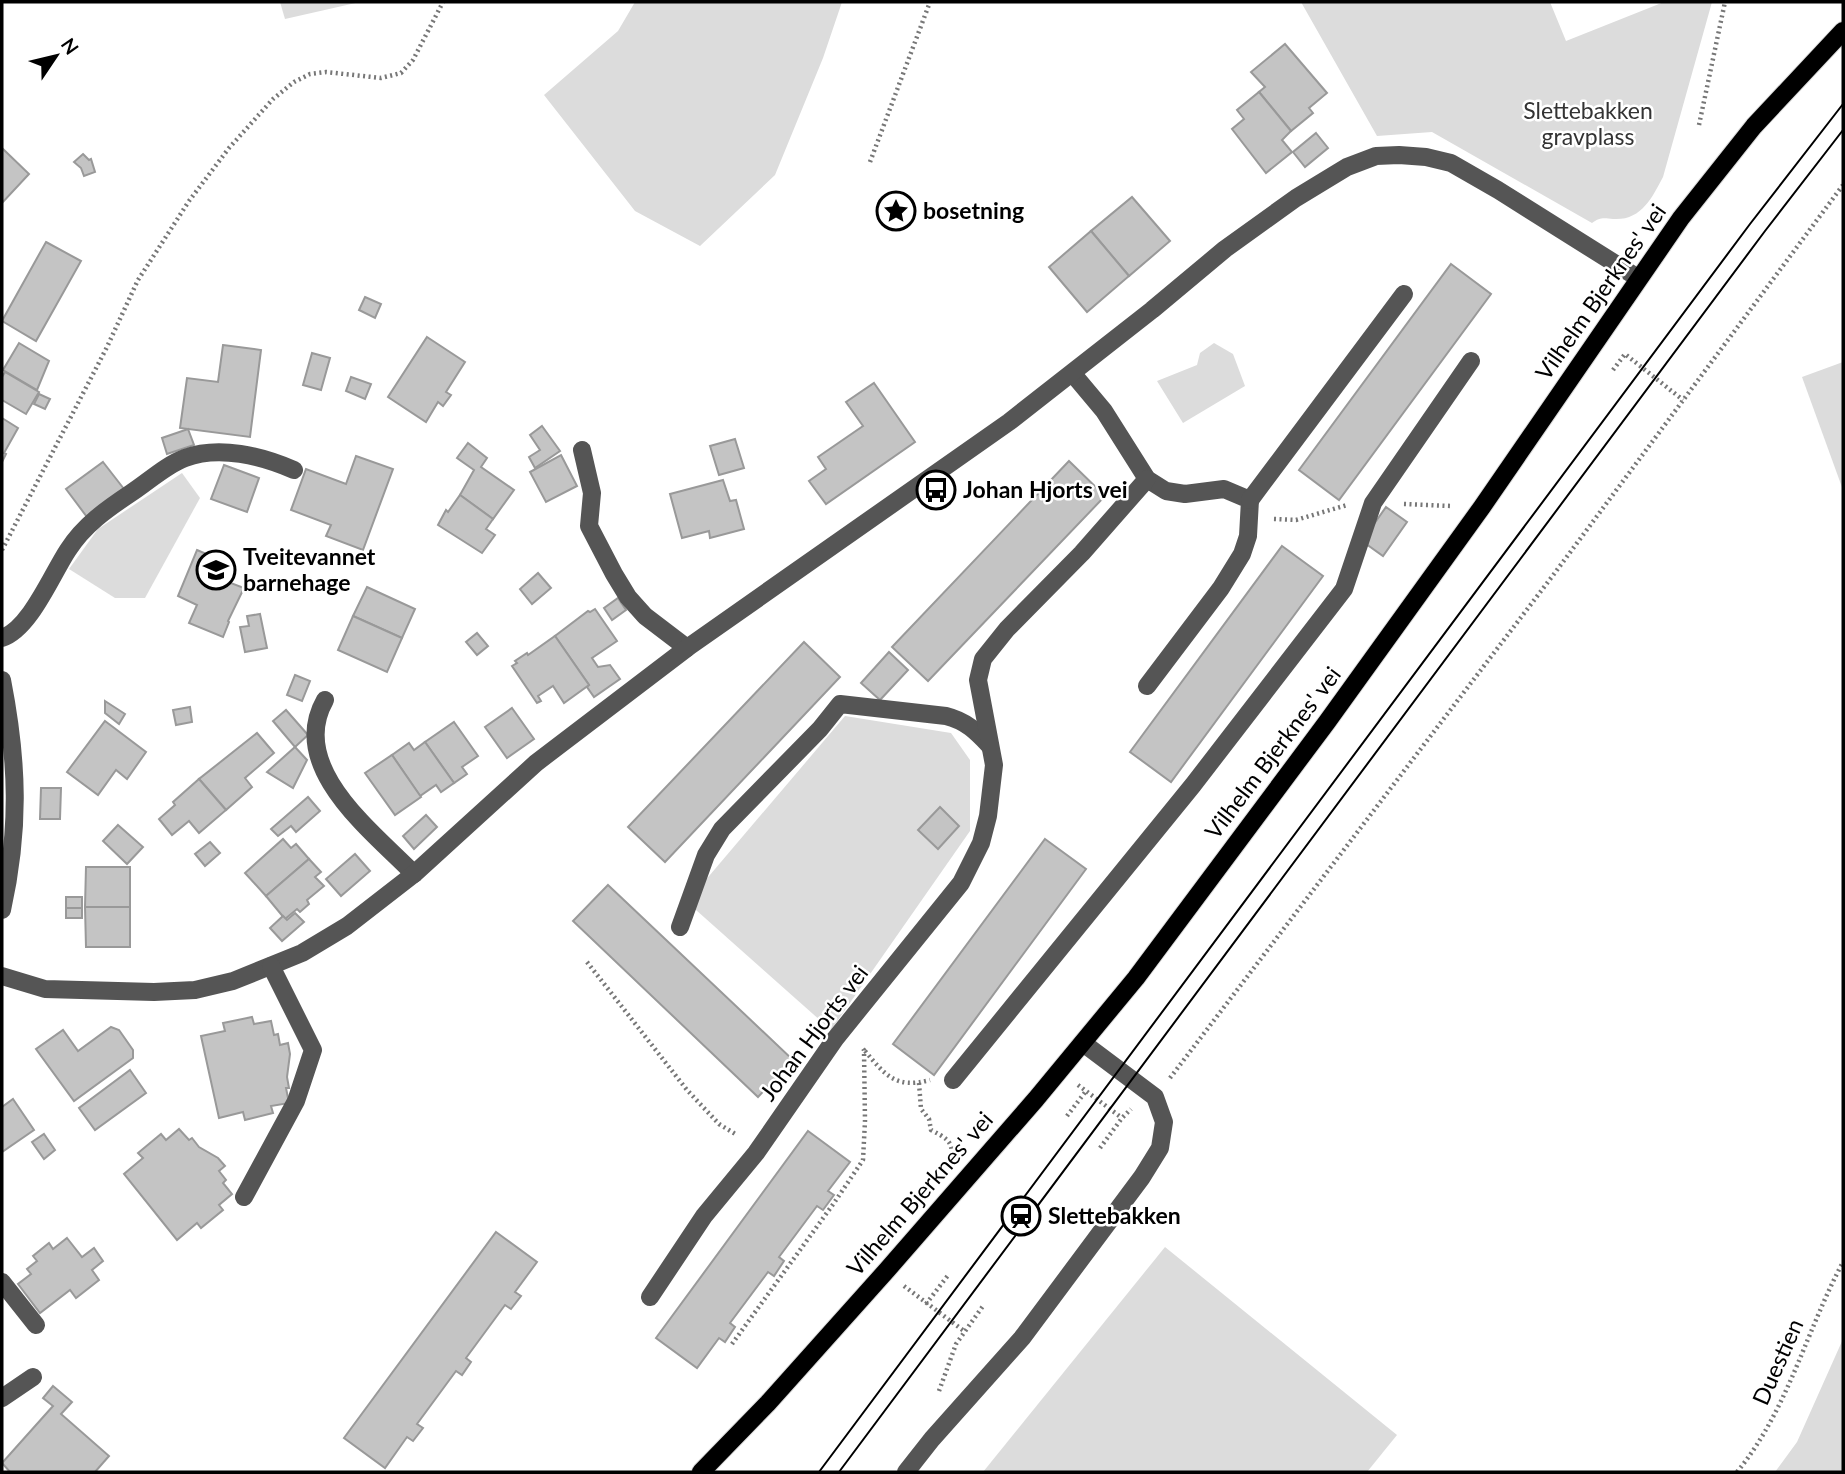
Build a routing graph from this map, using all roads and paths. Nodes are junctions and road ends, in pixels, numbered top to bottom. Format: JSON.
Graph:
{"nodes":[{"id":1,"x":443,"y":2,"type":"edge"},
{"id":2,"x":930,"y":2,"type":"edge"},
{"id":3,"x":1725,"y":2,"type":"edge"},
{"id":4,"x":1843,"y":31,"type":"edge"},
{"id":5,"x":1699,"y":125,"type":"dead end"},
{"id":6,"x":870,"y":162,"type":"dead end"},
{"id":7,"x":1843,"y":185,"type":"edge"},
{"id":8,"x":1639,"y":278,"type":"junction"},
{"id":9,"x":1404,"y":294,"type":"dead end"},
{"id":10,"x":1471,"y":361,"type":"dead end"},
{"id":11,"x":1613,"y":370,"type":"dead end"},
{"id":12,"x":1073,"y":374,"type":"junction"},
{"id":13,"x":1683,"y":400,"type":"junction"},
{"id":14,"x":582,"y":450,"type":"dead end"},
{"id":15,"x":294,"y":470,"type":"dead end"},
{"id":16,"x":1147,"y":479,"type":"junction"},
{"id":17,"x":1250,"y":500,"type":"junction"},
{"id":18,"x":2,"y":550,"type":"edge"},
{"id":19,"x":2,"y":638,"type":"edge"},
{"id":20,"x":687,"y":648,"type":"junction"},
{"id":21,"x":2,"y":680,"type":"edge"},
{"id":22,"x":1147,"y":686,"type":"dead end"},
{"id":23,"x":326,"y":700,"type":"dead end"},
{"id":24,"x":990,"y":746,"type":"junction"},
{"id":25,"x":414,"y":874,"type":"junction"},
{"id":26,"x":2,"y":910,"type":"edge"},
{"id":27,"x":680,"y":927,"type":"dead end"},
{"id":28,"x":587,"y":962,"type":"dead end"},
{"id":29,"x":271,"y":966,"type":"junction"},
{"id":30,"x":2,"y":976,"type":"edge"},
{"id":31,"x":846,"y":1025,"type":"junction"},
{"id":32,"x":1083,"y":1043,"type":"junction"},
{"id":33,"x":864,"y":1050,"type":"junction"},
{"id":34,"x":953,"y":1080,"type":"joint"},
{"id":35,"x":919,"y":1083,"type":"junction"},
{"id":36,"x":1077,"y":1084,"type":"dead end"},
{"id":37,"x":1086,"y":1091,"type":"junction"},
{"id":38,"x":1155,"y":1097,"type":"junction"},
{"id":39,"x":1067,"y":1116,"type":"dead end"},
{"id":40,"x":1122,"y":1118,"type":"junction"},
{"id":41,"x":1100,"y":1148,"type":"dead end"},
{"id":42,"x":759,"y":1149,"type":"junction"},
{"id":43,"x":950,"y":1157,"type":"dead end"},
{"id":44,"x":244,"y":1197,"type":"dead end"},
{"id":45,"x":1843,"y":1262,"type":"edge"},
{"id":46,"x":949,"y":1274,"type":"dead end"},
{"id":47,"x":2,"y":1282,"type":"edge"},
{"id":48,"x":910,"y":1292,"type":"dead end"},
{"id":49,"x":650,"y":1297,"type":"dead end"},
{"id":50,"x":926,"y":1304,"type":"junction"},
{"id":51,"x":982,"y":1306,"type":"dead end"},
{"id":52,"x":36,"y":1325,"type":"dead end"},
{"id":53,"x":964,"y":1331,"type":"junction"},
{"id":54,"x":732,"y":1344,"type":"dead end"},
{"id":55,"x":33,"y":1377,"type":"dead end"},
{"id":56,"x":2,"y":1398,"type":"edge"},
{"id":57,"x":932,"y":1439,"type":"junction"},
{"id":58,"x":701,"y":1472,"type":"edge"},
{"id":59,"x":906,"y":1472,"type":"edge"},
{"id":60,"x":1737,"y":1472,"type":"edge"}],
"edges":[{"from":1,"to":18,"type":"path"},
{"from":2,"to":6,"type":"path"},
{"from":3,"to":5,"type":"path"},
{"from":4,"to":8,"type":"main road","name":"Vilhelm Bjerknes' vei"},
{"from":7,"to":13,"type":"path"},
{"from":8,"to":12,"type":"street"},
{"from":8,"to":32,"type":"main road","name":"Vilhelm Bjerknes' vei"},
{"from":9,"to":17,"type":"street"},
{"from":10,"to":34,"type":"street"},
{"from":11,"to":13,"type":"path"},
{"from":12,"to":16,"type":"street"},
{"from":12,"to":20,"type":"street"},
{"from":13,"to":38,"type":"path"},
{"from":14,"to":20,"type":"street"},
{"from":15,"to":19,"type":"street"},
{"from":16,"to":17,"type":"street"},
{"from":16,"to":24,"type":"street","name":"Johan Hjorts vei"},
{"from":17,"to":22,"type":"street"},
{"from":20,"to":25,"type":"street"},
{"from":21,"to":26,"type":"street"},
{"from":23,"to":25,"type":"street"},
{"from":24,"to":27,"type":"street"},
{"from":24,"to":31,"type":"street","name":"Johan Hjorts vei"},
{"from":25,"to":29,"type":"street"},
{"from":28,"to":42,"type":"path"},
{"from":29,"to":30,"type":"street"},
{"from":29,"to":44,"type":"street"},
{"from":31,"to":33,"type":"path"},
{"from":31,"to":42,"type":"street","name":"Johan Hjorts vei"},
{"from":32,"to":38,"type":"street"},
{"from":32,"to":58,"type":"main road","name":"Vilhelm Bjerknes' vei"},
{"from":33,"to":35,"type":"path"},
{"from":33,"to":54,"type":"path"},
{"from":34,"to":35,"type":"path"},
{"from":35,"to":43,"type":"path"},
{"from":36,"to":37,"type":"path"},
{"from":37,"to":39,"type":"path"},
{"from":37,"to":40,"type":"path"},
{"from":38,"to":40,"type":"path"},
{"from":38,"to":57,"type":"street"},
{"from":40,"to":41,"type":"path"},
{"from":42,"to":49,"type":"street","name":"Johan Hjorts vei"},
{"from":45,"to":60,"type":"path","name":"Duestien"},
{"from":46,"to":50,"type":"path"},
{"from":47,"to":52,"type":"street"},
{"from":48,"to":50,"type":"path"},
{"from":50,"to":53,"type":"path"},
{"from":51,"to":53,"type":"path"},
{"from":53,"to":57,"type":"path"},
{"from":55,"to":56,"type":"street"},
{"from":57,"to":59,"type":"street"}]}
